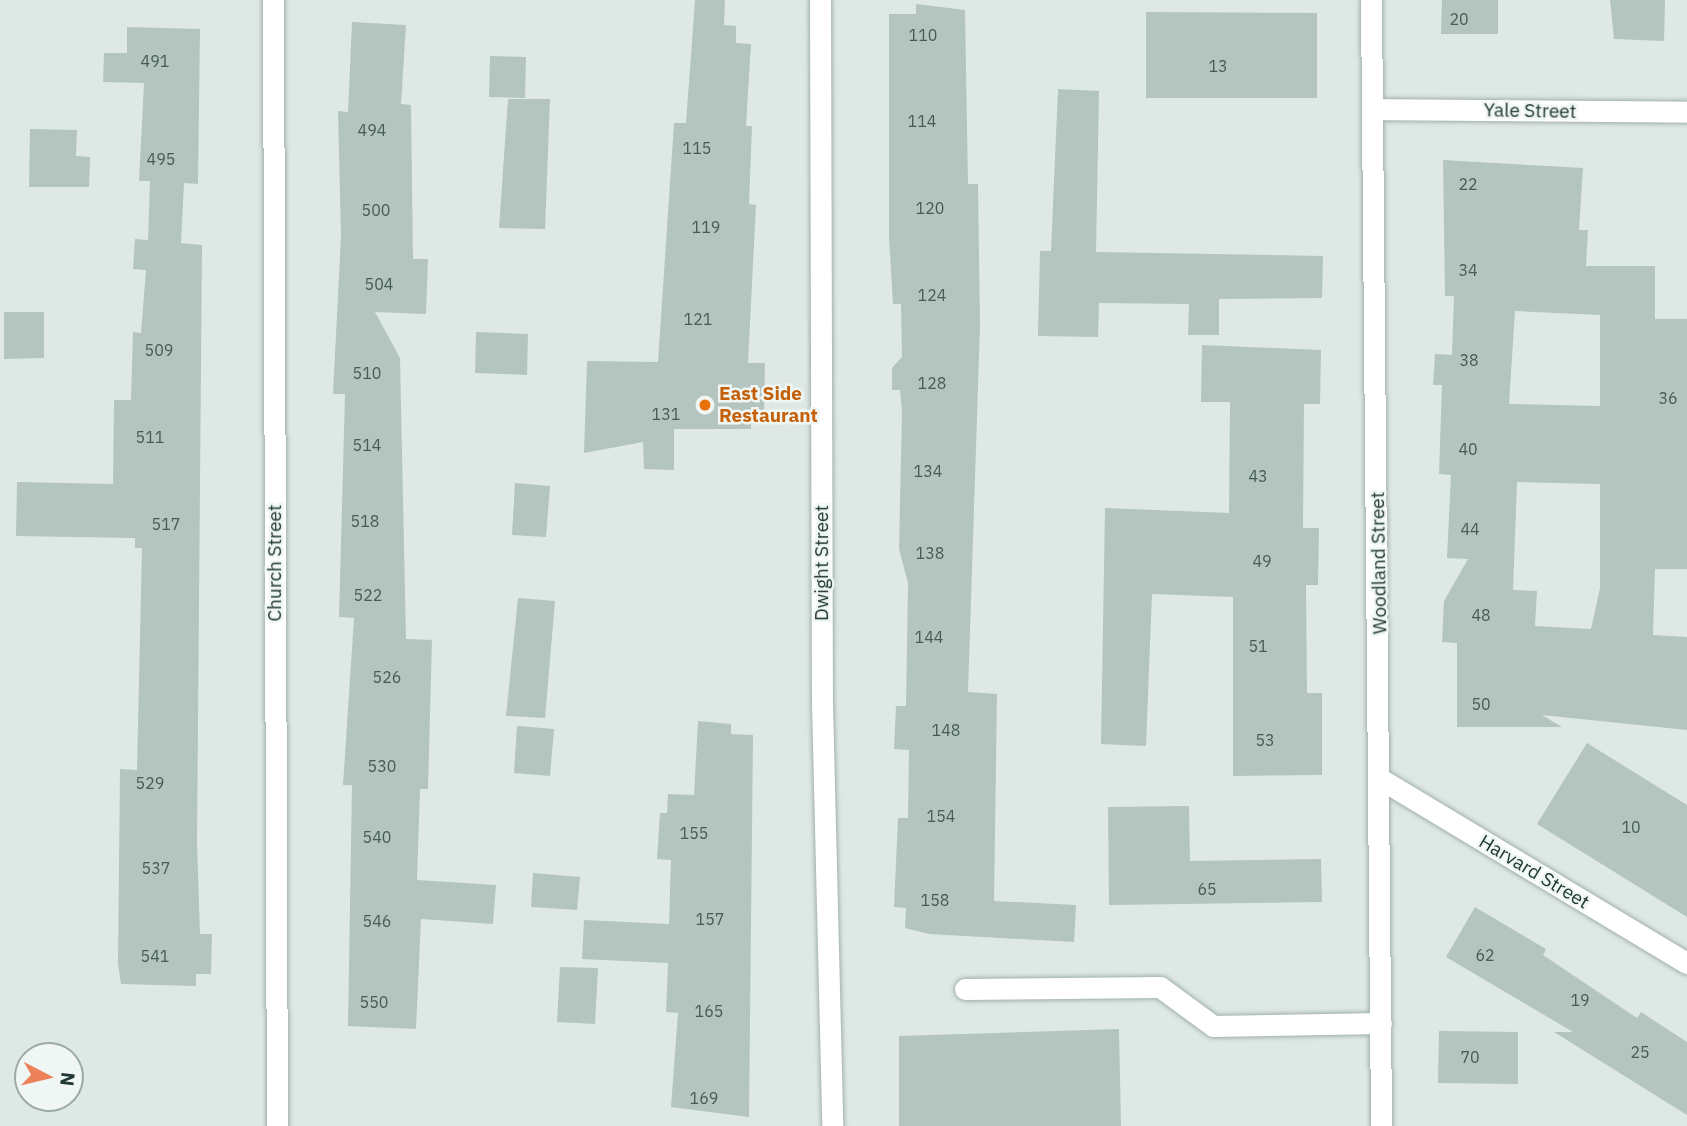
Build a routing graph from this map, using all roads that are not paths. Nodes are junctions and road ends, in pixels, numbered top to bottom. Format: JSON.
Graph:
{"nodes":[{"id":1,"x":273,"y":0,"type":"edge"},
{"id":2,"x":820,"y":0,"type":"edge"},
{"id":3,"x":1371,"y":0,"type":"edge"},
{"id":4,"x":1372,"y":108,"type":"junction"},
{"id":5,"x":1687,"y":112,"type":"edge"},
{"id":6,"x":1382,"y":780,"type":"junction"},
{"id":7,"x":1687,"y":963,"type":"edge"},
{"id":8,"x":965,"y":989,"type":"dead end"},
{"id":9,"x":1381,"y":1023,"type":"junction"},
{"id":10,"x":276,"y":1126,"type":"edge"},
{"id":11,"x":832,"y":1126,"type":"edge"},
{"id":12,"x":1381,"y":1126,"type":"edge"}],
"edges":[{"from":1,"to":10,"type":"street","name":"Church Street"},
{"from":2,"to":11,"type":"street","name":"Dwight Street"},
{"from":3,"to":4,"type":"street","name":"Woodland Street"},
{"from":4,"to":5,"type":"street","name":"Yale Street"},
{"from":4,"to":6,"type":"street","name":"Woodland Street"},
{"from":6,"to":7,"type":"street","name":"Harvard Street"},
{"from":6,"to":9,"type":"street","name":"Woodland Street"},
{"from":8,"to":9,"type":"street"},
{"from":9,"to":12,"type":"street","name":"Woodland Street"}]}
